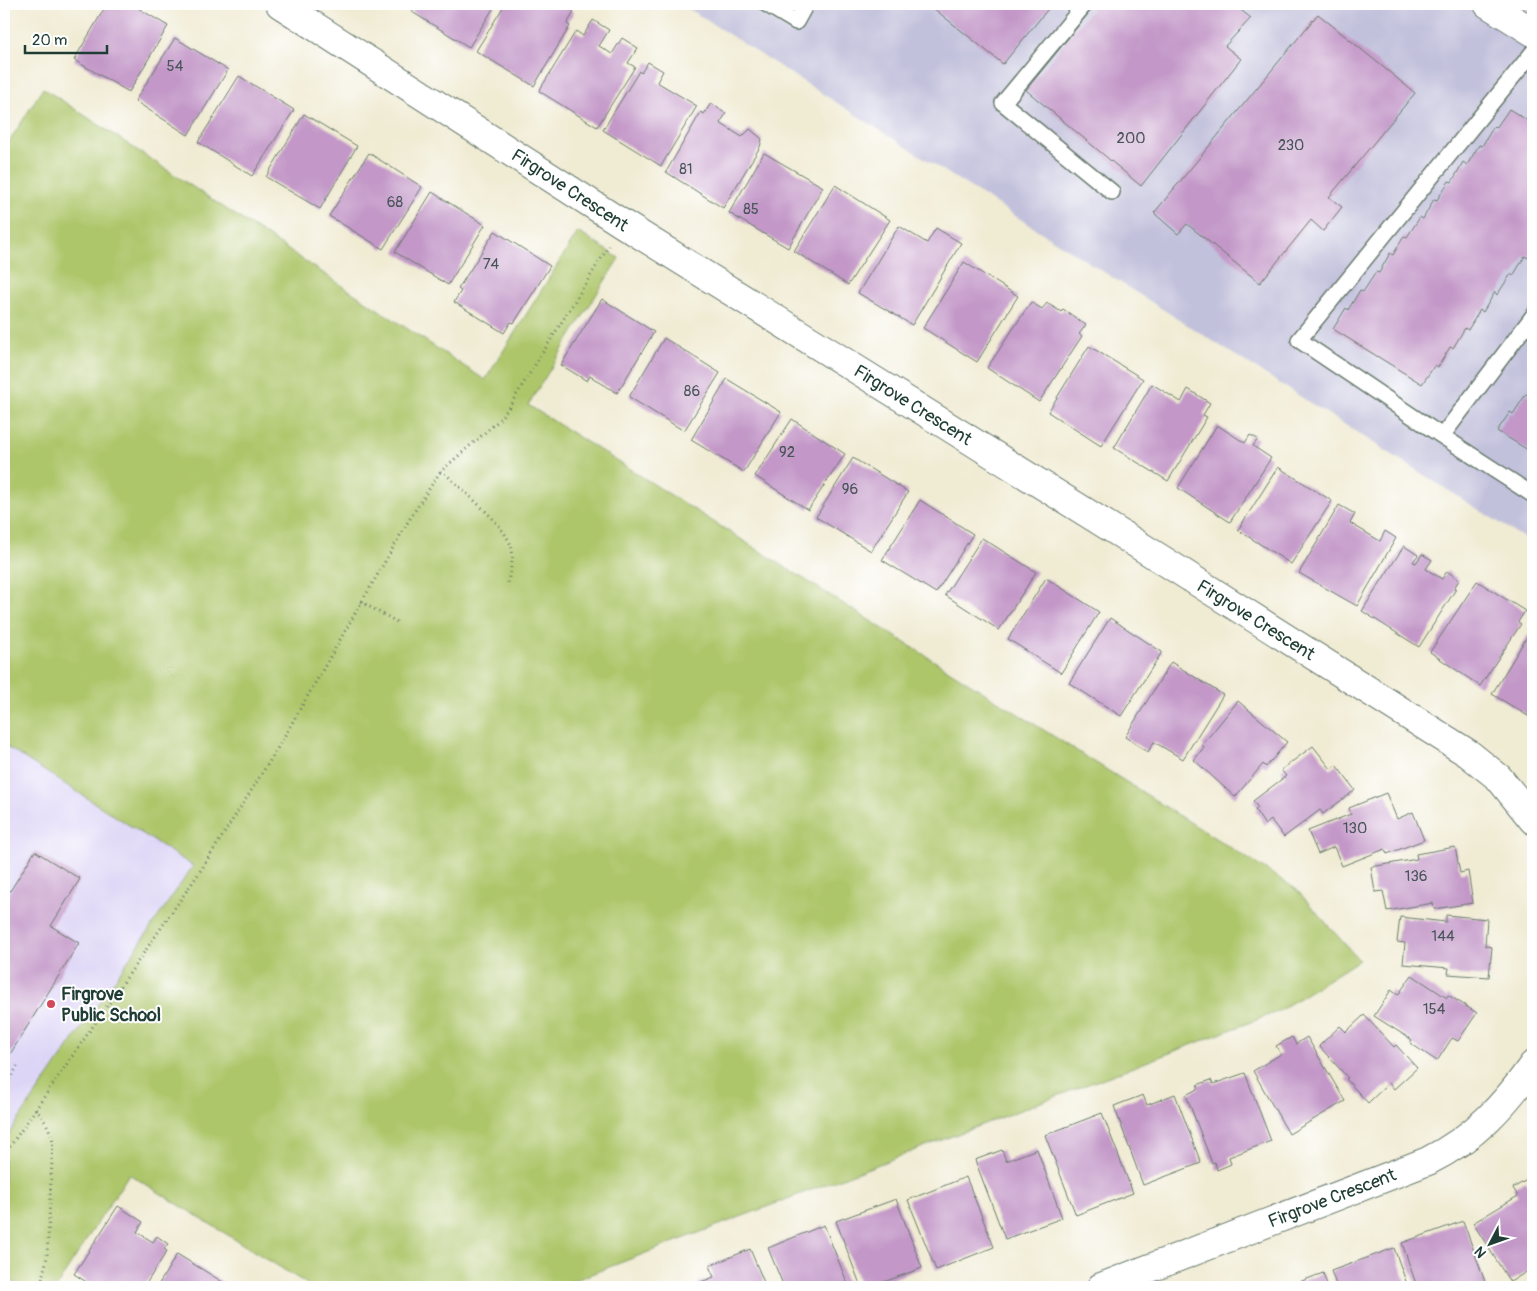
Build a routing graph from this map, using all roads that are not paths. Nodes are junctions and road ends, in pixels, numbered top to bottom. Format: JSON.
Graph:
{"nodes":[{"id":1,"x":280,"y":4,"type":"edge"},
{"id":2,"x":766,"y":4,"type":"edge"},
{"id":3,"x":806,"y":4,"type":"edge"},
{"id":4,"x":1085,"y":4,"type":"edge"},
{"id":5,"x":1488,"y":4,"type":"edge"},
{"id":6,"x":1533,"y":32,"type":"edge"},
{"id":7,"x":1533,"y":52,"type":"edge"},
{"id":8,"x":1112,"y":192,"type":"dead end"},
{"id":9,"x":1533,"y":316,"type":"edge"},
{"id":10,"x":1442,"y":436,"type":"junction"},
{"id":11,"x":1533,"y":495,"type":"edge"},
{"id":12,"x":1533,"y":820,"type":"edge"},
{"id":13,"x":1533,"y":1065,"type":"edge"},
{"id":14,"x":1101,"y":1287,"type":"edge"}],
"edges":[{"from":1,"to":12,"type":"street","name":"Firgrove Crescent"},
{"from":2,"to":3,"type":"lane"},
{"from":4,"to":8,"type":"lane"},
{"from":5,"to":6,"type":"street"},
{"from":7,"to":10,"type":"lane"},
{"from":9,"to":10,"type":"lane"},
{"from":10,"to":11,"type":"lane"},
{"from":13,"to":14,"type":"street","name":"Firgrove Crescent"}]}
